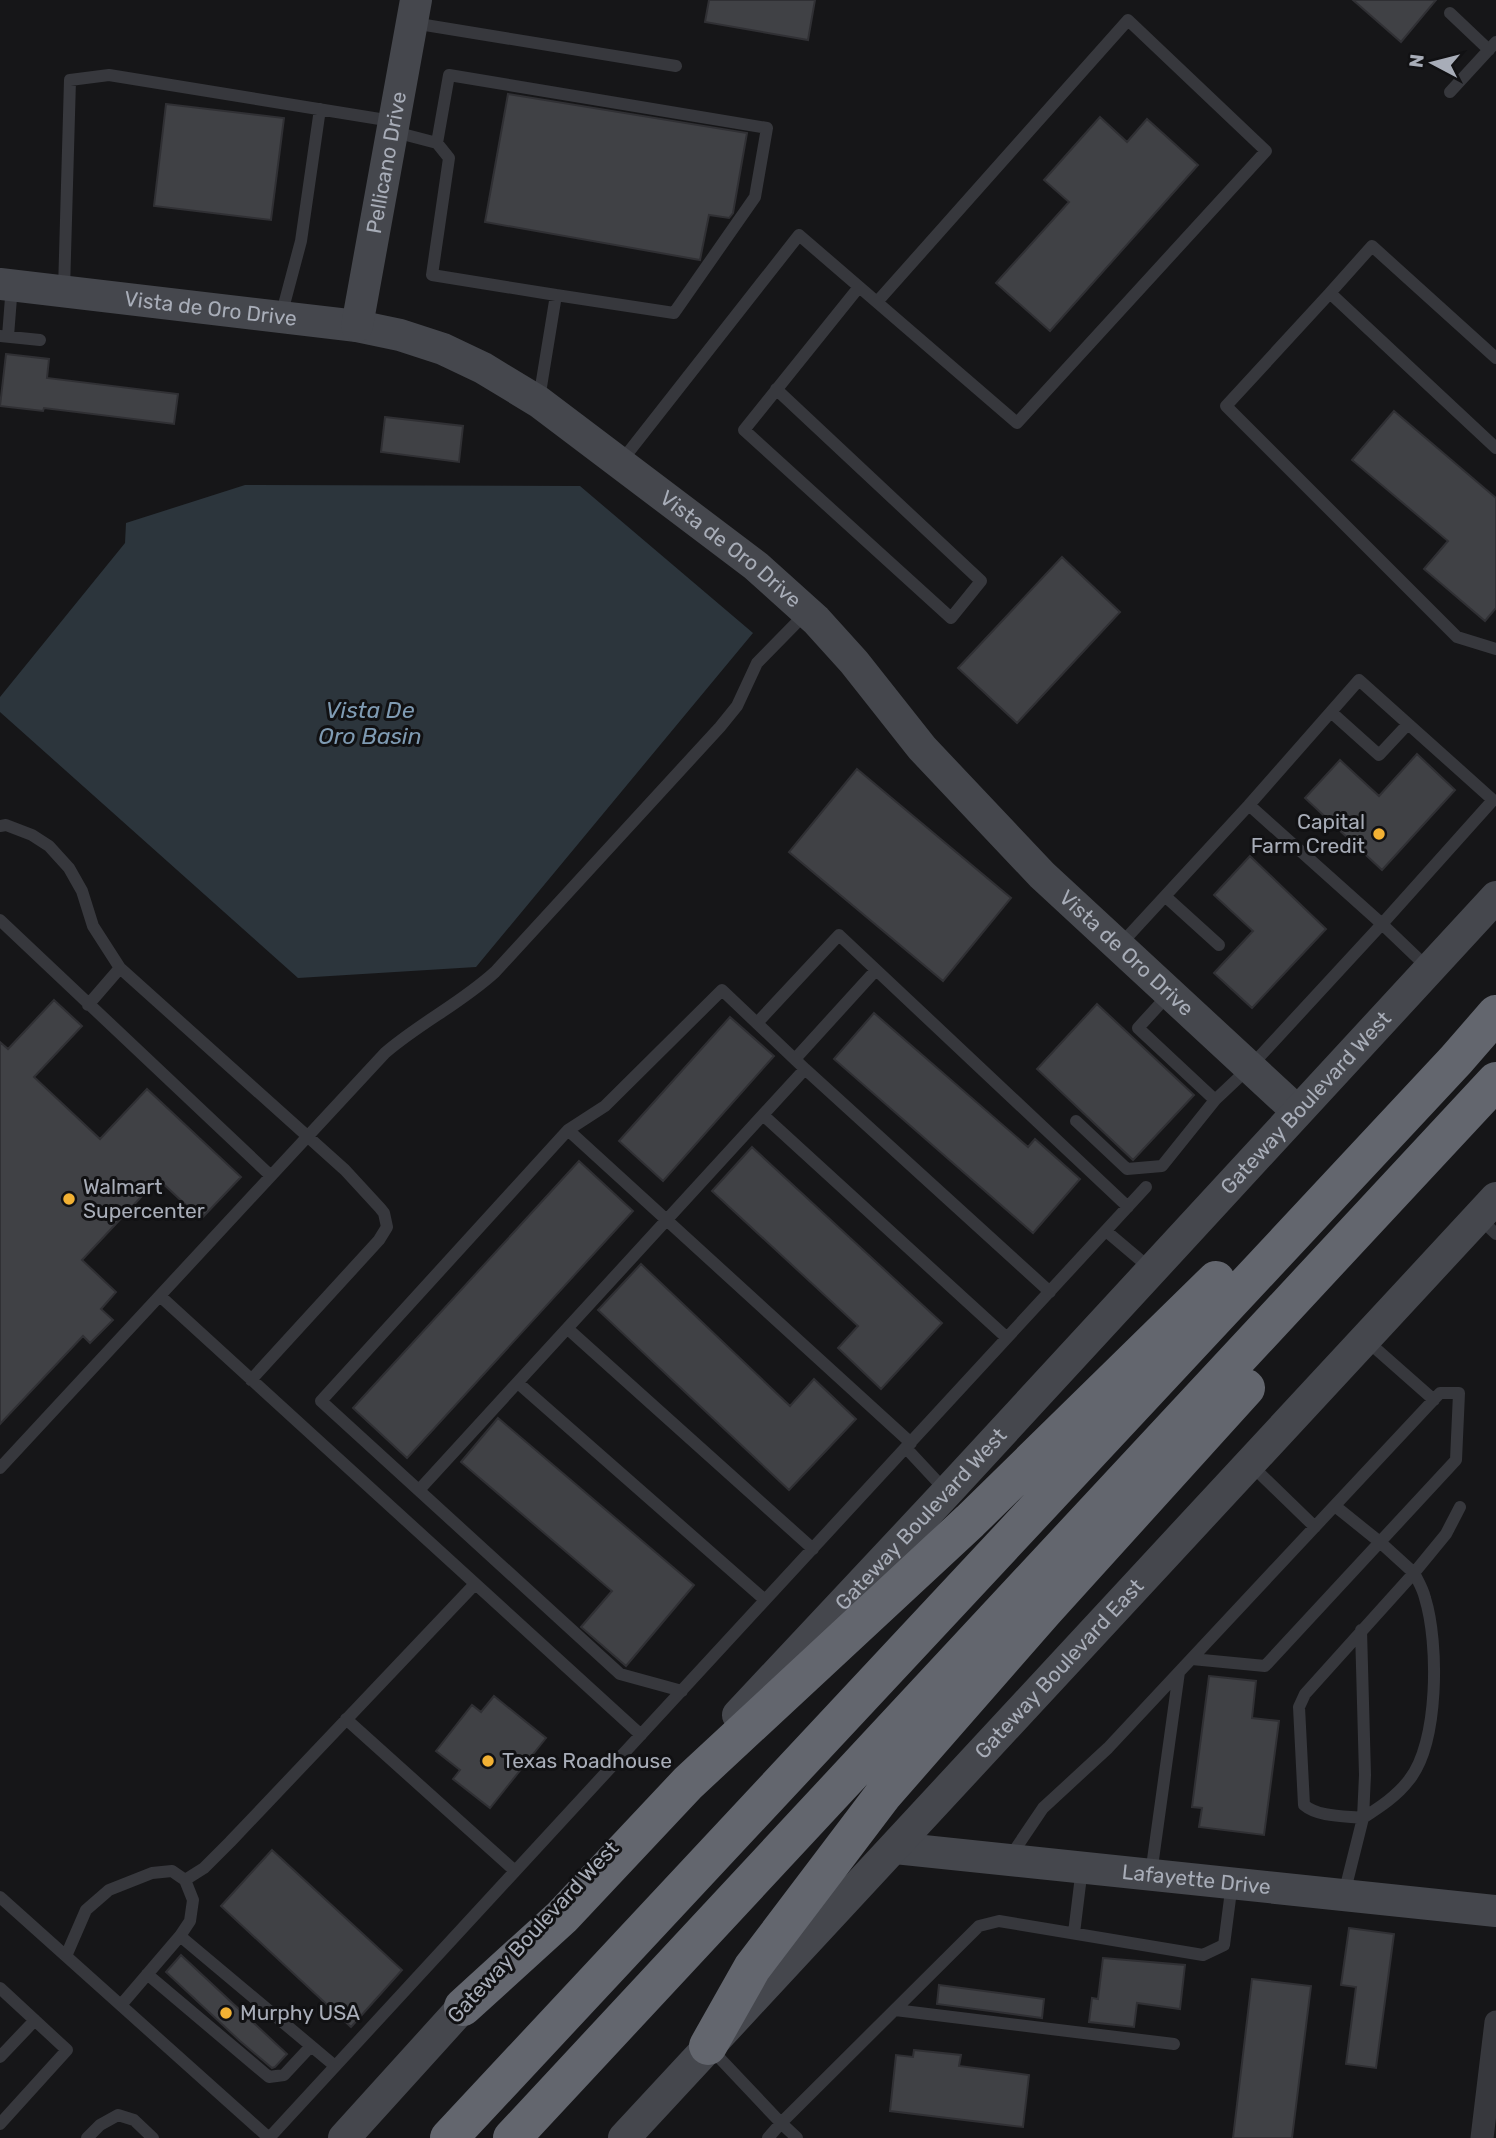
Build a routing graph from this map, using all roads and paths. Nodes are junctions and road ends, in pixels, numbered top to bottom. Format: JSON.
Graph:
{"nodes":[{"id":1,"x":414,"y":11,"type":"edge"},
{"id":2,"x":1450,"y":13,"type":"dead end"},
{"id":3,"x":1492,"y":46,"type":"edge"},
{"id":4,"x":676,"y":66,"type":"dead end"},
{"id":5,"x":1450,"y":92,"type":"dead end"},
{"id":6,"x":320,"y":109,"type":"junction"},
{"id":7,"x":392,"y":126,"type":"junction"},
{"id":8,"x":438,"y":143,"type":"junction"},
{"id":9,"x":6,"y":284,"type":"edge"},
{"id":10,"x":859,"y":287,"type":"junction"},
{"id":11,"x":64,"y":290,"type":"junction"},
{"id":12,"x":1330,"y":292,"type":"junction"},
{"id":13,"x":556,"y":295,"type":"junction"},
{"id":14,"x":877,"y":302,"type":"junction"},
{"id":15,"x":281,"y":316,"type":"junction"},
{"id":16,"x":357,"y":326,"type":"junction"},
{"id":17,"x":4,"y":336,"type":"edge"},
{"id":18,"x":40,"y":340,"type":"dead end"},
{"id":19,"x":1496,"y":358,"type":"edge"},
{"id":20,"x":776,"y":390,"type":"junction"},
{"id":21,"x":539,"y":402,"type":"junction"},
{"id":22,"x":1496,"y":448,"type":"edge"},
{"id":23,"x":620,"y":463,"type":"junction"},
{"id":24,"x":807,"y":612,"type":"junction"},
{"id":25,"x":1496,"y":649,"type":"edge"},
{"id":26,"x":1331,"y":712,"type":"junction"},
{"id":27,"x":1408,"y":724,"type":"junction"},
{"id":28,"x":1249,"y":805,"type":"junction"},
{"id":29,"x":0,"y":826,"type":"edge"},
{"id":30,"x":1166,"y":897,"type":"junction"},
{"id":31,"x":1496,"y":897,"type":"edge"},
{"id":32,"x":0,"y":920,"type":"edge"},
{"id":33,"x":1382,"y":924,"type":"junction"},
{"id":34,"x":1219,"y":945,"type":"dead end"},
{"id":35,"x":1119,"y":946,"type":"junction"},
{"id":36,"x":120,"y":968,"type":"junction"},
{"id":37,"x":1430,"y":969,"type":"junction"},
{"id":38,"x":876,"y":970,"type":"junction"},
{"id":39,"x":1170,"y":993,"type":"junction"},
{"id":40,"x":1496,"y":998,"type":"edge"},
{"id":41,"x":88,"y":1005,"type":"junction"},
{"id":42,"x":1496,"y":1014,"type":"edge"},
{"id":43,"x":757,"y":1023,"type":"junction"},
{"id":44,"x":795,"y":1059,"type":"junction"},
{"id":45,"x":1250,"y":1067,"type":"junction"},
{"id":46,"x":805,"y":1069,"type":"junction"},
{"id":47,"x":1496,"y":1081,"type":"edge"},
{"id":48,"x":1215,"y":1100,"type":"junction"},
{"id":49,"x":1297,"y":1111,"type":"junction"},
{"id":50,"x":763,"y":1115,"type":"junction"},
{"id":51,"x":1076,"y":1121,"type":"dead end"},
{"id":52,"x":568,"y":1130,"type":"junction"},
{"id":53,"x":308,"y":1138,"type":"junction"},
{"id":54,"x":271,"y":1176,"type":"junction"},
{"id":55,"x":1146,"y":1186,"type":"dead end"},
{"id":56,"x":1380,"y":1204,"type":"junction"},
{"id":57,"x":1128,"y":1207,"type":"junction"},
{"id":58,"x":1490,"y":1217,"type":"edge"},
{"id":59,"x":666,"y":1222,"type":"junction"},
{"id":60,"x":1106,"y":1231,"type":"junction"},
{"id":61,"x":1152,"y":1270,"type":"junction"},
{"id":62,"x":1050,"y":1292,"type":"junction"},
{"id":63,"x":160,"y":1296,"type":"junction"},
{"id":64,"x":568,"y":1329,"type":"junction"},
{"id":65,"x":1007,"y":1338,"type":"junction"},
{"id":66,"x":1366,"y":1339,"type":"junction"},
{"id":67,"x":251,"y":1380,"type":"junction"},
{"id":68,"x":517,"y":1383,"type":"junction"},
{"id":69,"x":1434,"y":1400,"type":"junction"},
{"id":70,"x":908,"y":1446,"type":"junction"},
{"id":71,"x":1250,"y":1464,"type":"junction"},
{"id":72,"x":0,"y":1468,"type":"edge"},
{"id":73,"x":419,"y":1490,"type":"junction"},
{"id":74,"x":947,"y":1492,"type":"junction"},
{"id":75,"x":1335,"y":1506,"type":"junction"},
{"id":76,"x":1460,"y":1507,"type":"dead end"},
{"id":77,"x":1315,"y":1527,"type":"junction"},
{"id":78,"x":1381,"y":1542,"type":"junction"},
{"id":79,"x":813,"y":1549,"type":"junction"},
{"id":80,"x":1414,"y":1573,"type":"junction"},
{"id":81,"x":475,"y":1584,"type":"junction"},
{"id":82,"x":765,"y":1600,"type":"junction"},
{"id":83,"x":1362,"y":1630,"type":"junction"},
{"id":84,"x":1192,"y":1659,"type":"junction"},
{"id":85,"x":1179,"y":1672,"type":"junction"},
{"id":86,"x":682,"y":1691,"type":"junction"},
{"id":87,"x":346,"y":1719,"type":"junction"},
{"id":88,"x":640,"y":1735,"type":"junction"},
{"id":89,"x":1363,"y":1818,"type":"junction"},
{"id":90,"x":895,"y":1848,"type":"junction"},
{"id":91,"x":1008,"y":1860,"type":"junction"},
{"id":92,"x":1082,"y":1867,"type":"junction"},
{"id":93,"x":515,"y":1871,"type":"junction"},
{"id":94,"x":1151,"y":1874,"type":"junction"},
{"id":95,"x":186,"y":1880,"type":"junction"},
{"id":96,"x":1232,"y":1883,"type":"junction"},
{"id":97,"x":1344,"y":1894,"type":"junction"},
{"id":98,"x":0,"y":1897,"type":"edge"},
{"id":99,"x":1496,"y":1911,"type":"edge"},
{"id":100,"x":1074,"y":1933,"type":"junction"},
{"id":101,"x":180,"y":1936,"type":"junction"},
{"id":102,"x":66,"y":1956,"type":"junction"},
{"id":103,"x":147,"y":1974,"type":"junction"},
{"id":104,"x":0,"y":1988,"type":"edge"},
{"id":105,"x":121,"y":2005,"type":"junction"},
{"id":106,"x":463,"y":2007,"type":"junction"},
{"id":107,"x":895,"y":2010,"type":"junction"},
{"id":108,"x":35,"y":2020,"type":"junction"},
{"id":109,"x":1496,"y":2022,"type":"edge"},
{"id":110,"x":1174,"y":2044,"type":"dead end"},
{"id":111,"x":310,"y":2046,"type":"junction"},
{"id":112,"x":708,"y":2046,"type":"junction"},
{"id":113,"x":1,"y":2054,"type":"edge"},
{"id":114,"x":335,"y":2066,"type":"junction"},
{"id":115,"x":781,"y":2123,"type":"junction"},
{"id":116,"x":0,"y":2124,"type":"edge"},
{"id":117,"x":87,"y":2138,"type":"edge"},
{"id":118,"x":153,"y":2138,"type":"edge"},
{"id":119,"x":269,"y":2138,"type":"edge"},
{"id":120,"x":345,"y":2138,"type":"edge"},
{"id":121,"x":449,"y":2138,"type":"edge"},
{"id":122,"x":512,"y":2138,"type":"edge"},
{"id":123,"x":624,"y":2138,"type":"edge"},
{"id":124,"x":768,"y":2138,"type":"edge"},
{"id":125,"x":797,"y":2138,"type":"edge"},
{"id":126,"x":1482,"y":2138,"type":"edge"}],
"edges":[{"from":1,"to":4,"type":"lane"},
{"from":1,"to":7,"type":"main road","name":"Pellicano Drive"},
{"from":2,"to":3,"type":"lane"},
{"from":3,"to":5,"type":"lane"},
{"from":6,"to":7,"type":"lane"},
{"from":6,"to":11,"type":"lane"},
{"from":6,"to":15,"type":"lane"},
{"from":7,"to":8,"type":"lane"},
{"from":7,"to":16,"type":"main road","name":"Pellicano Drive"},
{"from":8,"to":13,"type":"lane"},
{"from":8,"to":13,"type":"lane"},
{"from":9,"to":11,"type":"main road","name":"Vista de Oro Drive"},
{"from":9,"to":17,"type":"lane"},
{"from":10,"to":14,"type":"lane"},
{"from":10,"to":20,"type":"lane"},
{"from":10,"to":23,"type":"lane"},
{"from":11,"to":15,"type":"main road","name":"Vista de Oro Drive"},
{"from":12,"to":19,"type":"lane"},
{"from":12,"to":22,"type":"lane"},
{"from":12,"to":25,"type":"lane"},
{"from":13,"to":21,"type":"lane"},
{"from":14,"to":14,"type":"lane"},
{"from":15,"to":16,"type":"main road","name":"Vista de Oro Drive"},
{"from":16,"to":21,"type":"main road","name":"Vista de Oro Drive"},
{"from":17,"to":18,"type":"lane"},
{"from":20,"to":20,"type":"lane"},
{"from":21,"to":23,"type":"main road","name":"Vista de Oro Drive"},
{"from":23,"to":24,"type":"main road","name":"Vista de Oro Drive"},
{"from":24,"to":35,"type":"main road","name":"Vista de Oro Drive"},
{"from":24,"to":53,"type":"lane"},
{"from":26,"to":27,"type":"lane"},
{"from":26,"to":27,"type":"lane"},
{"from":26,"to":28,"type":"lane"},
{"from":27,"to":33,"type":"lane"},
{"from":28,"to":30,"type":"lane"},
{"from":28,"to":33,"type":"lane"},
{"from":29,"to":36,"type":"lane"},
{"from":30,"to":34,"type":"lane"},
{"from":30,"to":35,"type":"lane"},
{"from":31,"to":37,"type":"main road","name":"Gateway Boulevard West"},
{"from":32,"to":41,"type":"lane"},
{"from":33,"to":37,"type":"lane"},
{"from":33,"to":45,"type":"lane"},
{"from":35,"to":39,"type":"main road","name":"Vista de Oro Drive"},
{"from":36,"to":41,"type":"lane"},
{"from":36,"to":53,"type":"lane"},
{"from":37,"to":49,"type":"main road","name":"Gateway Boulevard West"},
{"from":38,"to":43,"type":"lane"},
{"from":38,"to":44,"type":"lane"},
{"from":38,"to":57,"type":"lane"},
{"from":39,"to":45,"type":"main road","name":"Vista de Oro Drive"},
{"from":39,"to":48,"type":"lane"},
{"from":40,"to":106,"type":"highway"},
{"from":41,"to":54,"type":"lane"},
{"from":42,"to":121,"type":"highway"},
{"from":43,"to":44,"type":"lane"},
{"from":43,"to":52,"type":"lane"},
{"from":44,"to":46,"type":"lane"},
{"from":45,"to":48,"type":"lane"},
{"from":45,"to":49,"type":"main road","name":"Vista de Oro Drive"},
{"from":46,"to":50,"type":"lane"},
{"from":46,"to":62,"type":"lane"},
{"from":47,"to":56,"type":"highway"},
{"from":48,"to":51,"type":"lane"},
{"from":49,"to":61,"type":"main road","name":"Gateway Boulevard West"},
{"from":50,"to":59,"type":"lane"},
{"from":50,"to":65,"type":"lane"},
{"from":52,"to":59,"type":"lane"},
{"from":52,"to":73,"type":"lane"},
{"from":53,"to":54,"type":"lane"},
{"from":53,"to":67,"type":"lane"},
{"from":54,"to":63,"type":"lane"},
{"from":55,"to":57,"type":"lane"},
{"from":56,"to":112,"type":"highway"},
{"from":56,"to":122,"type":"highway"},
{"from":57,"to":60,"type":"lane"},
{"from":58,"to":66,"type":"main road","name":"Gateway Boulevard East"},
{"from":59,"to":64,"type":"lane"},
{"from":59,"to":70,"type":"lane"},
{"from":60,"to":61,"type":"lane"},
{"from":60,"to":62,"type":"lane"},
{"from":61,"to":74,"type":"main road","name":"Gateway Boulevard West"},
{"from":62,"to":65,"type":"lane"},
{"from":63,"to":67,"type":"lane"},
{"from":63,"to":72,"type":"lane"},
{"from":64,"to":68,"type":"lane"},
{"from":64,"to":79,"type":"lane"},
{"from":65,"to":70,"type":"lane"},
{"from":66,"to":69,"type":"lane"},
{"from":66,"to":71,"type":"main road","name":"Gateway Boulevard East"},
{"from":67,"to":81,"type":"lane"},
{"from":68,"to":73,"type":"lane"},
{"from":68,"to":82,"type":"lane"},
{"from":69,"to":75,"type":"lane"},
{"from":69,"to":78,"type":"lane"},
{"from":70,"to":74,"type":"lane"},
{"from":70,"to":79,"type":"lane"},
{"from":71,"to":77,"type":"lane"},
{"from":71,"to":90,"type":"main road","name":"Gateway Boulevard East"},
{"from":73,"to":86,"type":"lane"},
{"from":74,"to":106,"type":"main road","name":"Gateway Boulevard West"},
{"from":75,"to":77,"type":"lane"},
{"from":75,"to":78,"type":"lane"},
{"from":76,"to":80,"type":"lane"},
{"from":77,"to":84,"type":"lane"},
{"from":78,"to":80,"type":"lane"},
{"from":78,"to":84,"type":"lane"},
{"from":79,"to":82,"type":"lane"},
{"from":80,"to":83,"type":"lane"},
{"from":80,"to":89,"type":"lane"},
{"from":81,"to":87,"type":"lane"},
{"from":81,"to":88,"type":"lane"},
{"from":82,"to":86,"type":"lane"},
{"from":83,"to":89,"type":"lane"},
{"from":83,"to":89,"type":"lane"},
{"from":84,"to":85,"type":"lane"},
{"from":85,"to":91,"type":"lane"},
{"from":85,"to":94,"type":"lane"},
{"from":86,"to":88,"type":"lane"},
{"from":87,"to":93,"type":"lane"},
{"from":87,"to":95,"type":"lane"},
{"from":88,"to":93,"type":"lane"},
{"from":89,"to":97,"type":"lane"},
{"from":90,"to":91,"type":"main road","name":"Lafayette Drive"},
{"from":90,"to":112,"type":"main road","name":"Gateway Boulevard East"},
{"from":91,"to":92,"type":"main road","name":"Lafayette Drive"},
{"from":92,"to":94,"type":"main road","name":"Lafayette Drive"},
{"from":92,"to":100,"type":"lane"},
{"from":93,"to":114,"type":"lane"},
{"from":94,"to":96,"type":"main road","name":"Lafayette Drive"},
{"from":95,"to":101,"type":"lane"},
{"from":95,"to":102,"type":"lane"},
{"from":96,"to":97,"type":"main road","name":"Lafayette Drive"},
{"from":96,"to":100,"type":"lane"},
{"from":97,"to":99,"type":"main road","name":"Lafayette Drive"},
{"from":98,"to":102,"type":"lane"},
{"from":100,"to":107,"type":"lane"},
{"from":101,"to":103,"type":"lane"},
{"from":101,"to":111,"type":"lane"},
{"from":102,"to":105,"type":"lane"},
{"from":103,"to":105,"type":"lane"},
{"from":103,"to":111,"type":"lane"},
{"from":104,"to":108,"type":"lane"},
{"from":105,"to":119,"type":"lane"},
{"from":106,"to":120,"type":"main road","name":"Gateway Boulevard West"},
{"from":107,"to":110,"type":"lane"},
{"from":107,"to":115,"type":"lane"},
{"from":108,"to":113,"type":"lane"},
{"from":108,"to":116,"type":"lane"},
{"from":109,"to":126,"type":"street"},
{"from":111,"to":114,"type":"lane"},
{"from":112,"to":115,"type":"lane"},
{"from":112,"to":123,"type":"main road","name":"Gateway Boulevard East"},
{"from":114,"to":119,"type":"lane"},
{"from":115,"to":124,"type":"lane"},
{"from":115,"to":125,"type":"lane"},
{"from":117,"to":118,"type":"lane"}]}
